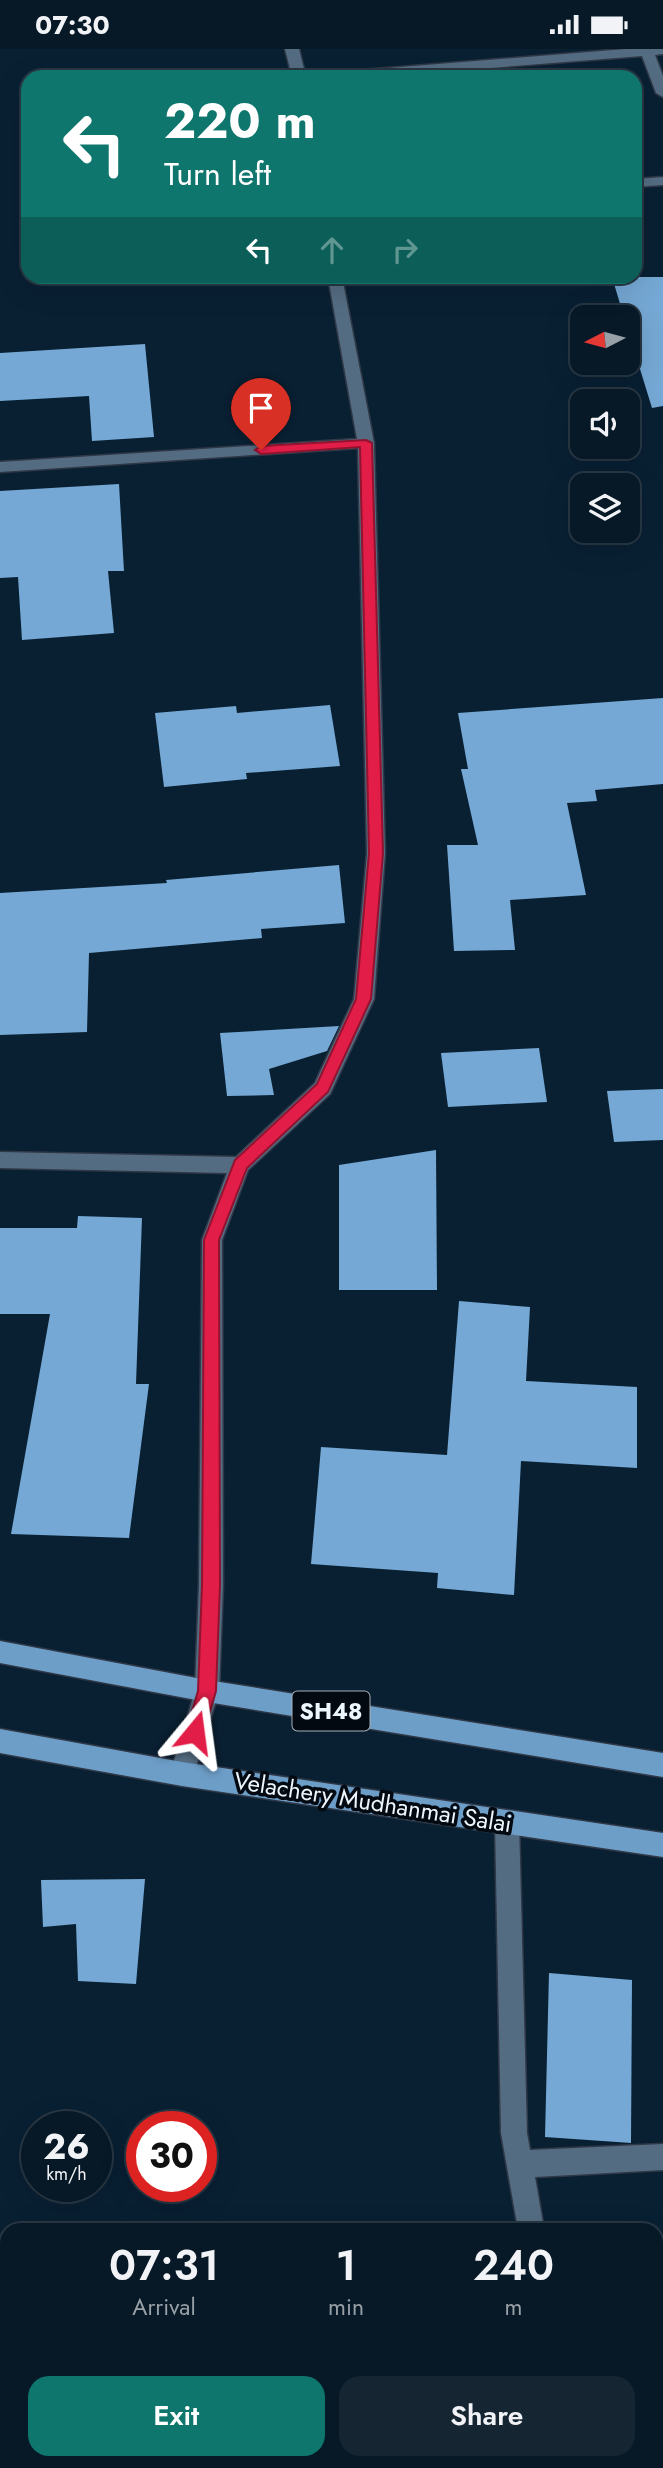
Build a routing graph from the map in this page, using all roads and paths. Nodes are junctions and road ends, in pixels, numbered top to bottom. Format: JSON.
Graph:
{"nodes":[{"id":1,"x":292,"y":49,"type":"edge"},
{"id":2,"x":663,"y":50,"type":"edge"},
{"id":3,"x":648,"y":52,"type":"junction"},
{"id":4,"x":297,"y":70,"type":"edge"},
{"id":5,"x":415,"y":70,"type":"edge"},
{"id":6,"x":663,"y":93,"type":"edge"},
{"id":7,"x":663,"y":181,"type":"edge"},
{"id":8,"x":642,"y":182,"type":"edge"},
{"id":9,"x":336,"y":284,"type":"edge"},
{"id":10,"x":366,"y":443,"type":"junction"},
{"id":11,"x":0,"y":467,"type":"edge"},
{"id":12,"x":0,"y":1160,"type":"edge"},
{"id":13,"x":240,"y":1165,"type":"junction"},
{"id":14,"x":0,"y":1652,"type":"edge"},
{"id":15,"x":207,"y":1691,"type":"junction"},
{"id":16,"x":0,"y":1741,"type":"edge"},
{"id":17,"x":663,"y":1765,"type":"edge"},
{"id":18,"x":183,"y":1774,"type":"junction"},
{"id":19,"x":507,"y":1822,"type":"junction"},
{"id":20,"x":663,"y":1845,"type":"edge"},
{"id":21,"x":663,"y":2157,"type":"edge"},
{"id":22,"x":520,"y":2164,"type":"junction"},
{"id":23,"x":530,"y":2223,"type":"edge"}],
"edges":[{"from":1,"to":4,"type":"street"},
{"from":2,"to":3,"type":"street"},
{"from":3,"to":5,"type":"street"},
{"from":3,"to":6,"type":"street"},
{"from":7,"to":8,"type":"street"},
{"from":9,"to":10,"type":"street"},
{"from":10,"to":11,"type":"street"},
{"from":10,"to":13,"type":"street"},
{"from":12,"to":13,"type":"street"},
{"from":13,"to":15,"type":"street"},
{"from":14,"to":15,"type":"main road","number":"SH48"},
{"from":15,"to":17,"type":"main road","number":"SH48"},
{"from":15,"to":18,"type":"street"},
{"from":16,"to":18,"type":"main road","name":"Velachery Mudhanmai Salai"},
{"from":18,"to":19,"type":"main road","name":"Velachery Mudhanmai Salai"},
{"from":19,"to":20,"type":"main road","name":"Velachery Mudhanmai Salai"},
{"from":19,"to":22,"type":"street"},
{"from":21,"to":22,"type":"street"},
{"from":22,"to":23,"type":"street"}]}
